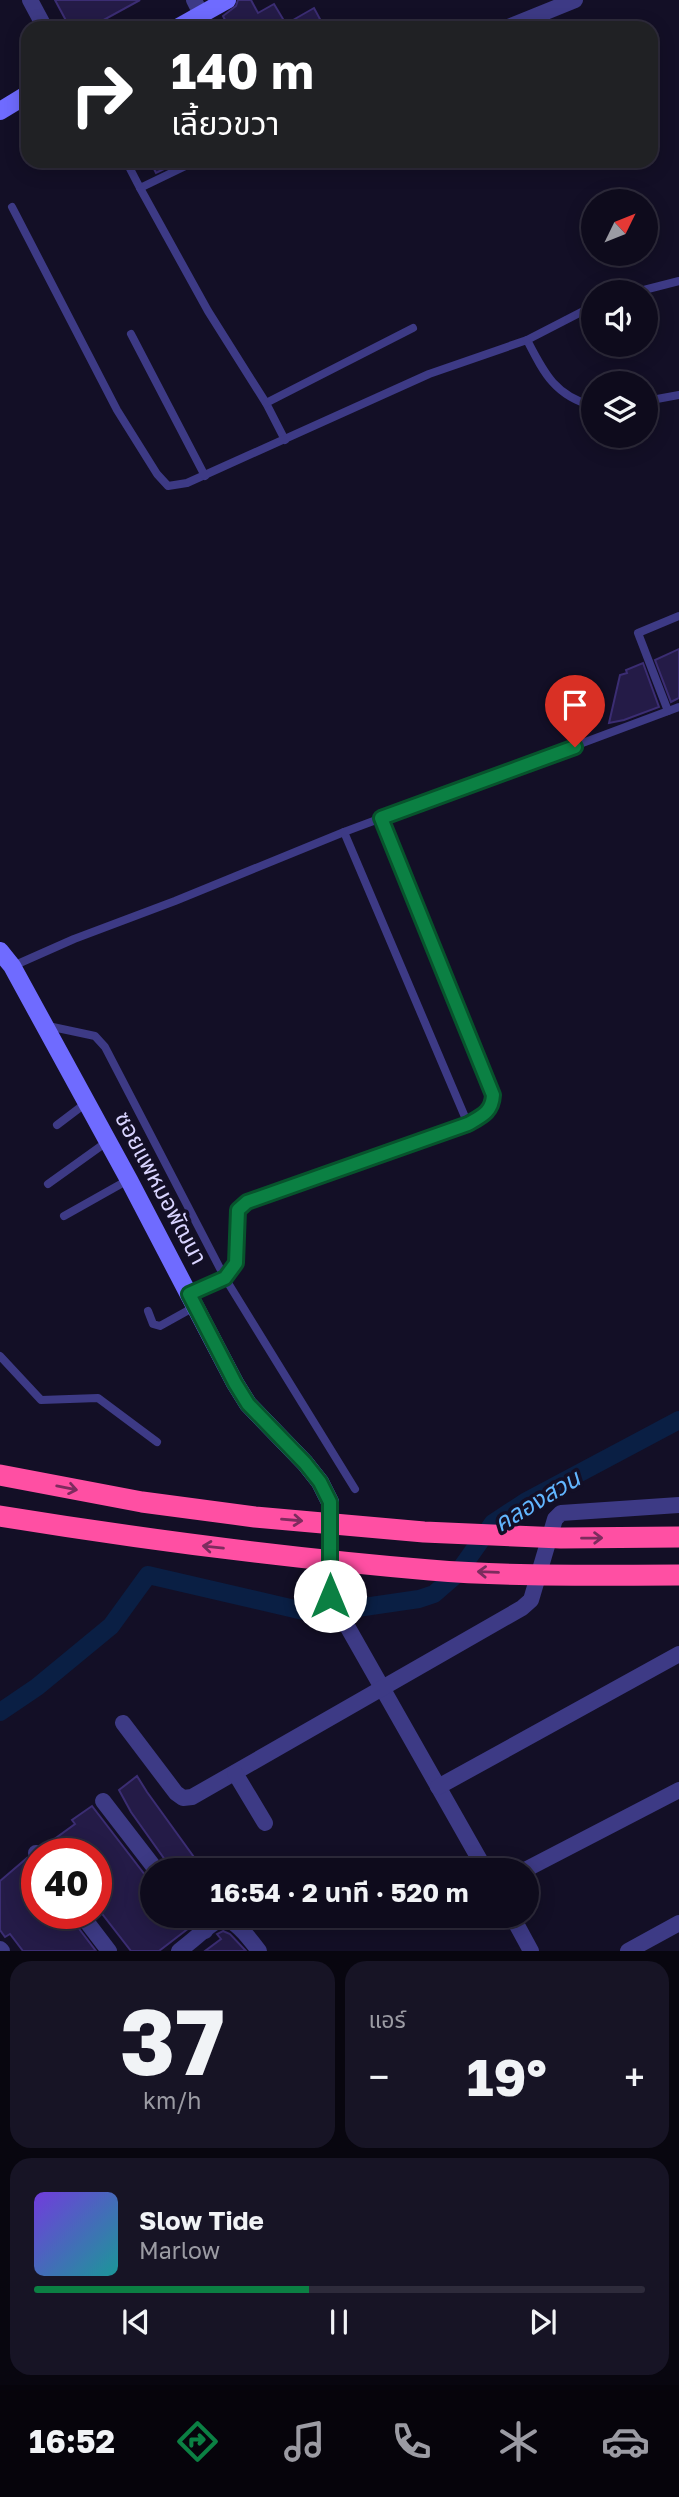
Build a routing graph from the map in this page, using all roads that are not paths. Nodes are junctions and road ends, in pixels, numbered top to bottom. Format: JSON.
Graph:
{"nodes":[{"id":1,"x":30,"y":0,"type":"edge"},
{"id":2,"x":227,"y":0,"type":"edge"},
{"id":3,"x":575,"y":0,"type":"edge"},
{"id":4,"x":197,"y":7,"type":"edge"},
{"id":5,"x":41,"y":21,"type":"edge"},
{"id":6,"x":184,"y":21,"type":"edge"},
{"id":7,"x":523,"y":21,"type":"edge"},
{"id":8,"x":21,"y":98,"type":"edge"},
{"id":9,"x":0,"y":111,"type":"edge"},
{"id":10,"x":130,"y":168,"type":"edge"},
{"id":11,"x":181,"y":168,"type":"edge"},
{"id":12,"x":140,"y":188,"type":"junction"},
{"id":13,"x":12,"y":207,"type":"dead end"},
{"id":14,"x":679,"y":281,"type":"edge"},
{"id":15,"x":658,"y":286,"type":"edge"},
{"id":16,"x":581,"y":312,"type":"edge"},
{"id":17,"x":413,"y":328,"type":"dead end"},
{"id":18,"x":131,"y":334,"type":"dead end"},
{"id":19,"x":527,"y":340,"type":"junction"},
{"id":20,"x":679,"y":395,"type":"edge"},
{"id":21,"x":658,"y":399,"type":"edge"},
{"id":22,"x":266,"y":403,"type":"junction"},
{"id":23,"x":581,"y":403,"type":"edge"},
{"id":24,"x":285,"y":440,"type":"junction"},
{"id":25,"x":205,"y":476,"type":"junction"},
{"id":26,"x":679,"y":616,"type":"edge"},
{"id":27,"x":679,"y":707,"type":"edge"},
{"id":28,"x":668,"y":711,"type":"junction"},
{"id":29,"x":381,"y":818,"type":"junction"},
{"id":30,"x":344,"y":832,"type":"junction"},
{"id":31,"x":0,"y":951,"type":"edge"},
{"id":32,"x":12,"y":967,"type":"junction"},
{"id":33,"x":45,"y":1026,"type":"junction"},
{"id":34,"x":87,"y":1102,"type":"junction"},
{"id":35,"x":468,"y":1124,"type":"junction"},
{"id":36,"x":57,"y":1125,"type":"dead end"},
{"id":37,"x":108,"y":1141,"type":"junction"},
{"id":38,"x":129,"y":1180,"type":"junction"},
{"id":39,"x":48,"y":1184,"type":"dead end"},
{"id":40,"x":64,"y":1216,"type":"dead end"},
{"id":41,"x":225,"y":1278,"type":"junction"},
{"id":42,"x":192,"y":1300,"type":"junction"},
{"id":43,"x":148,"y":1311,"type":"dead end"},
{"id":44,"x":0,"y":1356,"type":"edge"},
{"id":45,"x":157,"y":1442,"type":"dead end"},
{"id":46,"x":0,"y":1475,"type":"edge"},
{"id":47,"x":355,"y":1489,"type":"dead end"},
{"id":48,"x":679,"y":1505,"type":"edge"},
{"id":49,"x":0,"y":1516,"type":"edge"},
{"id":50,"x":679,"y":1537,"type":"edge"},
{"id":51,"x":679,"y":1575,"type":"edge"},
{"id":52,"x":330,"y":1596,"type":"joint"},
{"id":53,"x":679,"y":1654,"type":"edge"},
{"id":54,"x":383,"y":1689,"type":"junction"},
{"id":55,"x":123,"y":1723,"type":"dead end"},
{"id":56,"x":234,"y":1773,"type":"junction"},
{"id":57,"x":438,"y":1787,"type":"junction"},
{"id":58,"x":679,"y":1790,"type":"edge"},
{"id":59,"x":103,"y":1801,"type":"dead end"},
{"id":60,"x":265,"y":1823,"type":"dead end"},
{"id":61,"x":148,"y":1858,"type":"edge"},
{"id":62,"x":479,"y":1858,"type":"edge"},
{"id":63,"x":539,"y":1863,"type":"edge"},
{"id":64,"x":679,"y":1923,"type":"edge"},
{"id":65,"x":203,"y":1928,"type":"edge"},
{"id":66,"x":519,"y":1928,"type":"edge"},
{"id":67,"x":92,"y":1929,"type":"edge"},
{"id":68,"x":205,"y":1931,"type":"junction"},
{"id":69,"x":108,"y":1951,"type":"edge"},
{"id":70,"x":179,"y":1951,"type":"edge"},
{"id":71,"x":259,"y":1951,"type":"edge"},
{"id":72,"x":531,"y":1951,"type":"edge"},
{"id":73,"x":628,"y":1951,"type":"edge"}],
"edges":[{"from":1,"to":5,"type":"street"},
{"from":2,"to":4,"type":"street"},
{"from":3,"to":7,"type":"street"},
{"from":4,"to":6,"type":"street"},
{"from":8,"to":9,"type":"street"},
{"from":10,"to":12,"type":"lane"},
{"from":11,"to":12,"type":"lane"},
{"from":12,"to":22,"type":"lane"},
{"from":13,"to":25,"type":"lane"},
{"from":14,"to":15,"type":"lane"},
{"from":16,"to":19,"type":"lane"},
{"from":17,"to":22,"type":"lane"},
{"from":18,"to":25,"type":"lane"},
{"from":19,"to":23,"type":"lane"},
{"from":19,"to":24,"type":"lane"},
{"from":20,"to":21,"type":"lane"},
{"from":22,"to":24,"type":"lane"},
{"from":24,"to":25,"type":"lane"},
{"from":26,"to":28,"type":"lane"},
{"from":27,"to":28,"type":"lane"},
{"from":28,"to":29,"type":"lane"},
{"from":29,"to":30,"type":"lane"},
{"from":29,"to":35,"type":"lane"},
{"from":30,"to":32,"type":"lane"},
{"from":30,"to":35,"type":"lane"},
{"from":31,"to":32,"type":"street","name":"ซอยแพหมอพัฒนา"},
{"from":32,"to":33,"type":"street","name":"ซอยแพหมอพัฒนา"},
{"from":33,"to":34,"type":"street","name":"ซอยแพหมอพัฒนา"},
{"from":33,"to":41,"type":"lane"},
{"from":34,"to":36,"type":"lane"},
{"from":34,"to":37,"type":"street","name":"ซอยแพหมอพัฒนา"},
{"from":35,"to":41,"type":"lane"},
{"from":37,"to":38,"type":"street","name":"ซอยแพหมอพัฒนา"},
{"from":37,"to":39,"type":"lane"},
{"from":38,"to":40,"type":"lane"},
{"from":38,"to":42,"type":"street","name":"ซอยแพหมอพัฒนา"},
{"from":41,"to":42,"type":"lane"},
{"from":41,"to":47,"type":"lane"},
{"from":42,"to":43,"type":"lane"},
{"from":42,"to":52,"type":"street","name":"ซอยแพหมอพัฒนา"},
{"from":44,"to":45,"type":"lane"},
{"from":46,"to":50,"type":"highway","one_way":true,"bridge":true},
{"from":48,"to":54,"type":"street"},
{"from":51,"to":49,"type":"highway","one_way":true,"bridge":true},
{"from":52,"to":54,"type":"street"},
{"from":53,"to":57,"type":"street"},
{"from":54,"to":56,"type":"street"},
{"from":54,"to":57,"type":"street"},
{"from":55,"to":56,"type":"street"},
{"from":56,"to":60,"type":"street"},
{"from":57,"to":62,"type":"street"},
{"from":58,"to":63,"type":"street"},
{"from":59,"to":61,"type":"street"},
{"from":64,"to":73,"type":"street"},
{"from":65,"to":68,"type":"street"},
{"from":66,"to":72,"type":"street"},
{"from":67,"to":69,"type":"street"},
{"from":68,"to":70,"type":"street"},
{"from":68,"to":71,"type":"street"}]}
